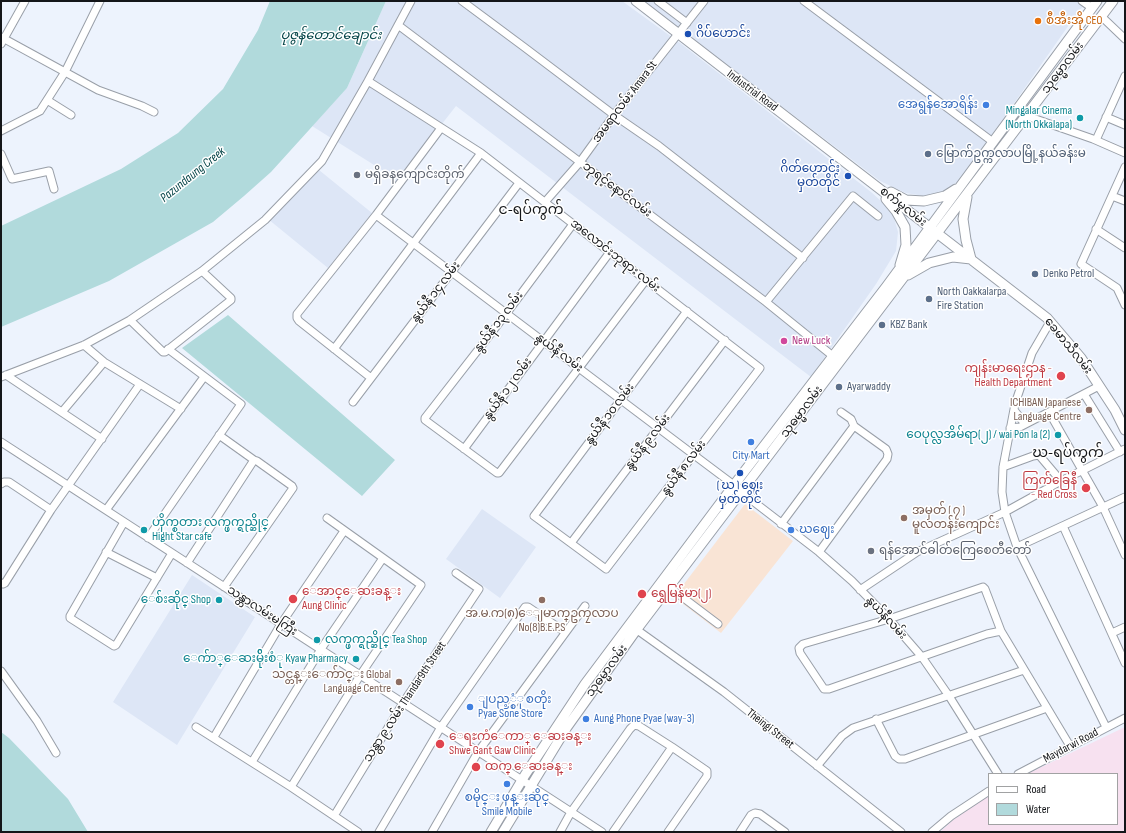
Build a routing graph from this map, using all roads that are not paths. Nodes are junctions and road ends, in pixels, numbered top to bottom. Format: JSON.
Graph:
{"nodes":[{"id":1,"x":25,"y":1,"type":"edge"},
{"id":2,"x":100,"y":1,"type":"edge"},
{"id":3,"x":411,"y":1,"type":"edge"},
{"id":4,"x":462,"y":1,"type":"edge"},
{"id":5,"x":636,"y":1,"type":"edge"},
{"id":6,"x":658,"y":1,"type":"edge"},
{"id":7,"x":704,"y":1,"type":"edge"},
{"id":8,"x":804,"y":1,"type":"edge"},
{"id":9,"x":1082,"y":1,"type":"edge"},
{"id":10,"x":1113,"y":1,"type":"edge"},
{"id":11,"x":1095,"y":4,"type":"edge"},
{"id":12,"x":1102,"y":17,"type":"junction"},
{"id":13,"x":687,"y":23,"type":"junction"},
{"id":14,"x":398,"y":25,"type":"junction"},
{"id":15,"x":678,"y":34,"type":"junction"},
{"id":16,"x":1125,"y":38,"type":"edge"},
{"id":17,"x":2,"y":40,"type":"edge"},
{"id":18,"x":65,"y":72,"type":"junction"},
{"id":19,"x":1125,"y":76,"type":"edge"},
{"id":20,"x":368,"y":81,"type":"junction"},
{"id":21,"x":47,"y":100,"type":"junction"},
{"id":22,"x":154,"y":112,"type":"dead end"},
{"id":23,"x":1028,"y":114,"type":"junction"},
{"id":24,"x":71,"y":115,"type":"dead end"},
{"id":25,"x":614,"y":115,"type":"junction"},
{"id":26,"x":1106,"y":117,"type":"junction"},
{"id":27,"x":1125,"y":125,"type":"edge"},
{"id":28,"x":441,"y":128,"type":"junction"},
{"id":29,"x":1,"y":131,"type":"edge"},
{"id":30,"x":1096,"y":140,"type":"junction"},
{"id":31,"x":993,"y":142,"type":"junction"},
{"id":32,"x":1125,"y":152,"type":"edge"},
{"id":33,"x":481,"y":153,"type":"junction"},
{"id":34,"x":1,"y":154,"type":"edge"},
{"id":35,"x":580,"y":162,"type":"junction"},
{"id":36,"x":1125,"y":167,"type":"edge"},
{"id":37,"x":869,"y":180,"type":"junction"},
{"id":38,"x":519,"y":183,"type":"junction"},
{"id":39,"x":960,"y":186,"type":"junction"},
{"id":40,"x":54,"y":189,"type":"dead end"},
{"id":41,"x":968,"y":193,"type":"junction"},
{"id":42,"x":1112,"y":196,"type":"junction"},
{"id":43,"x":1125,"y":201,"type":"edge"},
{"id":44,"x":545,"y":202,"type":"junction"},
{"id":45,"x":376,"y":215,"type":"junction"},
{"id":46,"x":878,"y":216,"type":"dead end"},
{"id":47,"x":573,"y":224,"type":"junction"},
{"id":48,"x":1096,"y":229,"type":"junction"},
{"id":49,"x":934,"y":231,"type":"junction"},
{"id":50,"x":414,"y":242,"type":"junction"},
{"id":51,"x":1125,"y":248,"type":"edge"},
{"id":52,"x":610,"y":252,"type":"junction"},
{"id":53,"x":802,"y":258,"type":"junction"},
{"id":54,"x":971,"y":259,"type":"junction"},
{"id":55,"x":202,"y":271,"type":"junction"},
{"id":56,"x":452,"y":271,"type":"junction"},
{"id":57,"x":902,"y":274,"type":"junction"},
{"id":58,"x":646,"y":280,"type":"junction"},
{"id":59,"x":766,"y":302,"type":"junction"},
{"id":60,"x":1125,"y":306,"type":"edge"},
{"id":61,"x":686,"y":311,"type":"junction"},
{"id":62,"x":506,"y":314,"type":"junction"},
{"id":63,"x":130,"y":320,"type":"junction"},
{"id":64,"x":1050,"y":322,"type":"junction"},
{"id":65,"x":544,"y":340,"type":"junction"},
{"id":66,"x":725,"y":340,"type":"junction"},
{"id":67,"x":84,"y":345,"type":"junction"},
{"id":68,"x":168,"y":349,"type":"junction"},
{"id":69,"x":334,"y":349,"type":"junction"},
{"id":70,"x":834,"y":357,"type":"junction"},
{"id":71,"x":104,"y":362,"type":"junction"},
{"id":72,"x":579,"y":368,"type":"junction"},
{"id":73,"x":760,"y":368,"type":"joint"},
{"id":74,"x":4,"y":376,"type":"edge"},
{"id":75,"x":204,"y":377,"type":"junction"},
{"id":76,"x":371,"y":378,"type":"junction"},
{"id":77,"x":140,"y":384,"type":"junction"},
{"id":78,"x":1099,"y":386,"type":"junction"},
{"id":79,"x":1084,"y":394,"type":"junction"},
{"id":80,"x":621,"y":399,"type":"junction"},
{"id":81,"x":353,"y":402,"type":"dead end"},
{"id":82,"x":181,"y":409,"type":"junction"},
{"id":83,"x":1014,"y":410,"type":"junction"},
{"id":84,"x":62,"y":412,"type":"junction"},
{"id":85,"x":841,"y":412,"type":"dead end"},
{"id":86,"x":1048,"y":412,"type":"junction"},
{"id":87,"x":1025,"y":424,"type":"junction"},
{"id":88,"x":854,"y":426,"type":"junction"},
{"id":89,"x":658,"y":428,"type":"junction"},
{"id":90,"x":1010,"y":428,"type":"junction"},
{"id":91,"x":1125,"y":430,"type":"edge"},
{"id":92,"x":219,"y":436,"type":"junction"},
{"id":93,"x":102,"y":439,"type":"junction"},
{"id":94,"x":1,"y":442,"type":"edge"},
{"id":95,"x":464,"y":449,"type":"junction"},
{"id":96,"x":1122,"y":450,"type":"edge"},
{"id":97,"x":694,"y":455,"type":"junction"},
{"id":98,"x":254,"y":460,"type":"junction"},
{"id":99,"x":1003,"y":467,"type":"junction"},
{"id":100,"x":1083,"y":470,"type":"junction"},
{"id":101,"x":1061,"y":481,"type":"junction"},
{"id":102,"x":1,"y":484,"type":"edge"},
{"id":103,"x":734,"y":484,"type":"junction"},
{"id":104,"x":69,"y":486,"type":"junction"},
{"id":105,"x":741,"y":492,"type":"junction"},
{"id":106,"x":1125,"y":497,"type":"edge"},
{"id":107,"x":1103,"y":507,"type":"junction"},
{"id":108,"x":51,"y":510,"type":"junction"},
{"id":109,"x":106,"y":510,"type":"junction"},
{"id":110,"x":1005,"y":512,"type":"junction"},
{"id":111,"x":327,"y":518,"type":"dead end"},
{"id":112,"x":124,"y":522,"type":"junction"},
{"id":113,"x":781,"y":524,"type":"junction"},
{"id":114,"x":1063,"y":526,"type":"junction"},
{"id":115,"x":344,"y":531,"type":"junction"},
{"id":116,"x":148,"y":538,"type":"junction"},
{"id":117,"x":571,"y":543,"type":"junction"},
{"id":118,"x":1017,"y":547,"type":"junction"},
{"id":119,"x":106,"y":552,"type":"junction"},
{"id":120,"x":819,"y":552,"type":"junction"},
{"id":121,"x":172,"y":553,"type":"junction"},
{"id":122,"x":1125,"y":555,"type":"edge"},
{"id":123,"x":383,"y":558,"type":"junction"},
{"id":124,"x":187,"y":563,"type":"junction"},
{"id":125,"x":456,"y":573,"type":"dead end"},
{"id":126,"x":157,"y":578,"type":"junction"},
{"id":127,"x":3,"y":583,"type":"edge"},
{"id":128,"x":224,"y":587,"type":"junction"},
{"id":129,"x":669,"y":587,"type":"junction"},
{"id":130,"x":860,"y":590,"type":"junction"},
{"id":131,"x":585,"y":606,"type":"dead end"},
{"id":132,"x":889,"y":619,"type":"junction"},
{"id":133,"x":281,"y":624,"type":"junction"},
{"id":134,"x":718,"y":624,"type":"dead end"},
{"id":135,"x":633,"y":627,"type":"junction"},
{"id":136,"x":1125,"y":627,"type":"edge"},
{"id":137,"x":1001,"y":631,"type":"junction"},
{"id":138,"x":565,"y":632,"type":"junction"},
{"id":139,"x":1112,"y":633,"type":"junction"},
{"id":140,"x":322,"y":649,"type":"junction"},
{"id":141,"x":922,"y":657,"type":"junction"},
{"id":142,"x":1125,"y":664,"type":"edge"},
{"id":143,"x":1024,"y":670,"type":"junction"},
{"id":144,"x":1,"y":671,"type":"edge"},
{"id":145,"x":361,"y":674,"type":"junction"},
{"id":146,"x":949,"y":696,"type":"junction"},
{"id":147,"x":403,"y":703,"type":"junction"},
{"id":148,"x":1047,"y":708,"type":"junction"},
{"id":149,"x":1125,"y":718,"type":"edge"},
{"id":150,"x":876,"y":719,"type":"junction"},
{"id":151,"x":196,"y":727,"type":"dead end"},
{"id":152,"x":441,"y":727,"type":"junction"},
{"id":153,"x":1106,"y":727,"type":"junction"},
{"id":154,"x":973,"y":735,"type":"junction"},
{"id":155,"x":214,"y":737,"type":"junction"},
{"id":156,"x":1070,"y":746,"type":"junction"},
{"id":157,"x":672,"y":747,"type":"junction"},
{"id":158,"x":479,"y":751,"type":"junction"},
{"id":159,"x":56,"y":753,"type":"dead end"},
{"id":160,"x":252,"y":762,"type":"junction"},
{"id":161,"x":817,"y":766,"type":"junction"},
{"id":162,"x":997,"y":773,"type":"edge"},
{"id":163,"x":1020,"y":773,"type":"edge"},
{"id":164,"x":527,"y":782,"type":"junction"},
{"id":165,"x":291,"y":787,"type":"junction"},
{"id":166,"x":988,"y":791,"type":"edge"},
{"id":167,"x":571,"y":812,"type":"junction"},
{"id":168,"x":334,"y":816,"type":"junction"},
{"id":169,"x":358,"y":832,"type":"edge"},
{"id":170,"x":379,"y":832,"type":"edge"},
{"id":171,"x":432,"y":832,"type":"edge"},
{"id":172,"x":491,"y":832,"type":"edge"},
{"id":173,"x":503,"y":832,"type":"edge"},
{"id":174,"x":560,"y":832,"type":"edge"},
{"id":175,"x":602,"y":832,"type":"edge"},
{"id":176,"x":613,"y":832,"type":"edge"},
{"id":177,"x":668,"y":832,"type":"edge"},
{"id":178,"x":740,"y":832,"type":"edge"},
{"id":179,"x":785,"y":832,"type":"edge"},
{"id":180,"x":901,"y":832,"type":"edge"},
{"id":181,"x":932,"y":832,"type":"edge"}],
"edges":[{"from":1,"to":17,"type":"street"},
{"from":2,"to":18,"type":"street"},
{"from":3,"to":14,"type":"street"},
{"from":4,"to":25,"type":"street"},
{"from":5,"to":15,"type":"main road","name":"Industrial Road"},
{"from":6,"to":13,"type":"street"},
{"from":7,"to":13,"type":"street","name":"အမရာလမ်း Amara St"},
{"from":8,"to":31,"type":"street"},
{"from":9,"to":11,"type":"street"},
{"from":10,"to":12,"type":"main road","name":"သုဓမ္မာလမ်း"},
{"from":11,"to":31,"type":"main road","name":"သုဓမ္မာလမ်း"},
{"from":12,"to":16,"type":"street"},
{"from":12,"to":23,"type":"main road","name":"သုဓမ္မာလမ်း"},
{"from":13,"to":15,"type":"street","name":"အမရာလမ်း Amara St"},
{"from":14,"to":20,"type":"street"},
{"from":14,"to":35,"type":"street","name":"ဘုရင့်နောင်လမ်း"},
{"from":15,"to":25,"type":"street","name":"အမရာလမ်း Amara St"},
{"from":15,"to":37,"type":"main road","name":"Industrial Road"},
{"from":17,"to":18,"type":"street"},
{"from":18,"to":21,"type":"street"},
{"from":18,"to":22,"type":"street"},
{"from":19,"to":26,"type":"street"},
{"from":20,"to":28,"type":"street","name":"အလောင်းဘုရား လမ်း"},
{"from":20,"to":55,"type":"street"},
{"from":21,"to":24,"type":"street"},
{"from":21,"to":29,"type":"street"},
{"from":23,"to":30,"type":"street"},
{"from":23,"to":41,"type":"main road","name":"သုဓမ္မာလမ်း"},
{"from":25,"to":35,"type":"street","name":"အမရာလမ်း Amara St"},
{"from":25,"to":53,"type":"street"},
{"from":26,"to":27,"type":"street"},
{"from":26,"to":30,"type":"street"},
{"from":28,"to":33,"type":"street","name":"အလောင်းဘုရား လမ်း"},
{"from":28,"to":45,"type":"street"},
{"from":30,"to":32,"type":"street"},
{"from":31,"to":39,"type":"main road","name":"သုဓမ္မာလမ်း"},
{"from":33,"to":38,"type":"street","name":"အလောင်းဘုရား လမ်း"},
{"from":33,"to":50,"type":"street"},
{"from":34,"to":40,"type":"street"},
{"from":35,"to":44,"type":"street","name":"အမရာလမ်း Amara St"},
{"from":35,"to":59,"type":"street","name":"ဘုရင့်နောင်လမ်း"},
{"from":36,"to":42,"type":"street"},
{"from":37,"to":39,"type":"main road"},
{"from":37,"to":49,"type":"main road","name":"စက်မှုလမ်း"},
{"from":37,"to":57,"type":"main road"},
{"from":38,"to":44,"type":"street","name":"အလောင်းဘုရား လမ်း"},
{"from":38,"to":56,"type":"street","name":"နွယ်နီ ၁၄ လမ်း"},
{"from":39,"to":49,"type":"main road","name":"သုဓမ္မာလမ်း"},
{"from":41,"to":49,"type":"main road","name":"သုဓမ္မာလမ်း"},
{"from":41,"to":54,"type":"main road"},
{"from":42,"to":43,"type":"street"},
{"from":42,"to":48,"type":"street"},
{"from":44,"to":47,"type":"street","name":"အလောင်းဘုရား လမ်း"},
{"from":45,"to":50,"type":"street","name":"နွယ်နီ လမ်း"},
{"from":45,"to":69,"type":"street"},
{"from":46,"to":53,"type":"street"},
{"from":47,"to":52,"type":"street","name":"အလောင်းဘုရား လမ်း"},
{"from":47,"to":62,"type":"street","name":"နွယ်နီ ၁၃ လမ်း"},
{"from":48,"to":51,"type":"street"},
{"from":48,"to":60,"type":"street"},
{"from":49,"to":54,"type":"main road","name":"ခေမာသီလမ်း"},
{"from":49,"to":57,"type":"main road","name":"သုဓမ္မာလမ်း"},
{"from":50,"to":56,"type":"street","name":"နွယ်နီ လမ်း"},
{"from":50,"to":69,"type":"street"},
{"from":52,"to":58,"type":"street","name":"အလောင်းဘုရား လမ်း"},
{"from":52,"to":65,"type":"street","name":"နွယ်နီ ၁၂ လမ်း"},
{"from":53,"to":59,"type":"street"},
{"from":54,"to":57,"type":"main road"},
{"from":54,"to":64,"type":"main road","name":"ခေမာသီလမ်း"},
{"from":55,"to":63,"type":"street"},
{"from":55,"to":68,"type":"street"},
{"from":56,"to":62,"type":"street","name":"နွယ်နီ လမ်း"},
{"from":56,"to":76,"type":"street","name":"နွယ်နီ ၁၄ လမ်း"},
{"from":57,"to":70,"type":"main road","name":"သုဓမ္မာလမ်း"},
{"from":57,"to":105,"type":"main road","name":"သုဓမ္မာလမ်း"},
{"from":58,"to":61,"type":"street","name":"အလောင်းဘုရား လမ်း"},
{"from":58,"to":72,"type":"street"},
{"from":59,"to":70,"type":"street","name":"ဘုရင့်နောင်လမ်း"},
{"from":61,"to":66,"type":"street","name":"အလောင်းဘုရား လမ်း"},
{"from":61,"to":80,"type":"street","name":"နွယ်နီ ၁၀ လမ်း"},
{"from":62,"to":65,"type":"street","name":"နွယ်နီ လမ်း"},
{"from":62,"to":95,"type":"street","name":"နွယ်နီ ၁၃ လမ်း"},
{"from":63,"to":67,"type":"street"},
{"from":63,"to":68,"type":"street"},
{"from":64,"to":78,"type":"main road","name":"ခေမာသီလမ်း"},
{"from":64,"to":83,"type":"street"},
{"from":65,"to":72,"type":"street","name":"နွယ်နီ လမ်း"},
{"from":65,"to":95,"type":"street","name":"နွယ်နီ ၁၂ လမ်း"},
{"from":66,"to":73,"type":"street","name":"အလောင်းဘုရား လမ်း"},
{"from":66,"to":89,"type":"street","name":"နွယ်နီ ၉ လမ်း"},
{"from":67,"to":71,"type":"street"},
{"from":67,"to":74,"type":"street"},
{"from":68,"to":75,"type":"street"},
{"from":69,"to":76,"type":"street"},
{"from":70,"to":103,"type":"main road","name":"သုဓမ္မာလမ်း"},
{"from":71,"to":77,"type":"street"},
{"from":71,"to":84,"type":"street"},
{"from":72,"to":80,"type":"street","name":"နွယ်နီ လမ်း"},
{"from":72,"to":95,"type":"street"},
{"from":73,"to":97,"type":"street","name":"နွယ်နီ ၈ လမ်း"},
{"from":74,"to":84,"type":"street"},
{"from":75,"to":82,"type":"street"},
{"from":75,"to":92,"type":"street"},
{"from":76,"to":81,"type":"street","name":"နွယ်နီ ၁၄ လမ်း"},
{"from":77,"to":82,"type":"street"},
{"from":77,"to":93,"type":"street"},
{"from":78,"to":79,"type":"street"},
{"from":78,"to":91,"type":"main road","name":"ခေမာသီလမ်း"},
{"from":79,"to":86,"type":"street"},
{"from":79,"to":96,"type":"street"},
{"from":80,"to":89,"type":"street","name":"နွယ်နီ လမ်း"},
{"from":80,"to":117,"type":"street","name":"နွယ်နီ ၁၀ လမ်း"},
{"from":82,"to":109,"type":"street"},
{"from":83,"to":87,"type":"street"},
{"from":83,"to":90,"type":"street"},
{"from":84,"to":93,"type":"street"},
{"from":85,"to":88,"type":"street"},
{"from":86,"to":87,"type":"street"},
{"from":86,"to":100,"type":"street"},
{"from":87,"to":90,"type":"street"},
{"from":88,"to":113,"type":"street"},
{"from":88,"to":120,"type":"street"},
{"from":89,"to":97,"type":"street","name":"နွယ်နီ လမ်း"},
{"from":89,"to":117,"type":"street","name":"နွယ်နီ ၉ လမ်း"},
{"from":90,"to":99,"type":"street"},
{"from":92,"to":98,"type":"street"},
{"from":92,"to":116,"type":"street"},
{"from":93,"to":104,"type":"street"},
{"from":94,"to":104,"type":"street","name":"သန္တာလမ်းမကြီး"},
{"from":96,"to":100,"type":"street"},
{"from":97,"to":103,"type":"street","name":"နွယ်နီ လမ်း"},
{"from":97,"to":117,"type":"street","name":"နွယ်နီ ၈ လမ်း"},
{"from":98,"to":124,"type":"street"},
{"from":98,"to":128,"type":"street"},
{"from":99,"to":101,"type":"street"},
{"from":99,"to":110,"type":"street"},
{"from":100,"to":101,"type":"street"},
{"from":100,"to":107,"type":"street"},
{"from":101,"to":110,"type":"street"},
{"from":102,"to":108,"type":"street"},
{"from":103,"to":105,"type":"street","name":"နွယ်နီ လမ်း"},
{"from":103,"to":135,"type":"main road","name":"သုဓမ္မာလမ်း"},
{"from":104,"to":108,"type":"street"},
{"from":104,"to":109,"type":"street","name":"သန္တာလမ်းမကြီး"},
{"from":105,"to":113,"type":"street","name":"နွယ်နီလမ်း"},
{"from":105,"to":129,"type":"main road","name":"သုဓမ္မာလမ်း"},
{"from":106,"to":107,"type":"street"},
{"from":107,"to":114,"type":"street"},
{"from":107,"to":122,"type":"street"},
{"from":108,"to":127,"type":"street"},
{"from":109,"to":112,"type":"street","name":"သန္တာလမ်းမကြီး"},
{"from":110,"to":118,"type":"street"},
{"from":110,"to":130,"type":"street"},
{"from":111,"to":115,"type":"street"},
{"from":112,"to":116,"type":"street","name":"သန္တာလမ်းမကြီး"},
{"from":112,"to":119,"type":"street"},
{"from":113,"to":120,"type":"street","name":"နွယ်နီလမ်း"},
{"from":114,"to":118,"type":"street"},
{"from":114,"to":139,"type":"street"},
{"from":115,"to":123,"type":"street"},
{"from":115,"to":133,"type":"street"},
{"from":116,"to":121,"type":"street","name":"သန္တာလမ်းမကြီး"},
{"from":118,"to":153,"type":"street"},
{"from":119,"to":126,"type":"street"},
{"from":119,"to":126,"type":"street"},
{"from":120,"to":130,"type":"street","name":"နွယ်နီလမ်း"},
{"from":121,"to":124,"type":"street","name":"သန္တာလမ်းမကြီး"},
{"from":121,"to":126,"type":"street"},
{"from":123,"to":140,"type":"street"},
{"from":123,"to":145,"type":"street"},
{"from":124,"to":128,"type":"street","name":"သန္တာလမ်းမကြီး"},
{"from":125,"to":147,"type":"street","name":"သန္တာ ၉ လမ်း Thandar9th Street"},
{"from":128,"to":133,"type":"street","name":"သန္တာလမ်းမကြီး"},
{"from":129,"to":134,"type":"street"},
{"from":129,"to":135,"type":"main road","name":"သုဓမ္မာလမ်း"},
{"from":130,"to":132,"type":"street","name":"နွယ်နီလမ်း"},
{"from":131,"to":138,"type":"street"},
{"from":132,"to":137,"type":"street"},
{"from":132,"to":141,"type":"street","name":"နွယ်နီလမ်း"},
{"from":132,"to":141,"type":"street"},
{"from":133,"to":140,"type":"street","name":"သန္တာလမ်းမကြီး"},
{"from":133,"to":155,"type":"street"},
{"from":135,"to":161,"type":"street","name":"Theingi Street"},
{"from":135,"to":164,"type":"main road","name":"သုဓမ္မာလမ်း"},
{"from":136,"to":139,"type":"street"},
{"from":137,"to":141,"type":"street"},
{"from":137,"to":143,"type":"street"},
{"from":138,"to":152,"type":"street"},
{"from":138,"to":158,"type":"street"},
{"from":139,"to":142,"type":"street"},
{"from":140,"to":145,"type":"street","name":"သန္တာလမ်းမကြီး"},
{"from":140,"to":160,"type":"street"},
{"from":141,"to":146,"type":"street","name":"နွယ်နီလမ်း"},
{"from":143,"to":146,"type":"street"},
{"from":143,"to":148,"type":"street"},
{"from":144,"to":159,"type":"street"},
{"from":145,"to":147,"type":"street","name":"သန္တာလမ်းမကြီး"},
{"from":145,"to":165,"type":"street"},
{"from":146,"to":150,"type":"street"},
{"from":146,"to":154,"type":"street","name":"နွယ်နီလမ်း"},
{"from":147,"to":152,"type":"street","name":"သန္တာလမ်းမကြီး"},
{"from":147,"to":168,"type":"street","name":"သန္တာ ၉ လမ်း Thandar9th Street"},
{"from":148,"to":154,"type":"street"},
{"from":148,"to":156,"type":"street"},
{"from":149,"to":153,"type":"street","name":"Maydarwi Road"},
{"from":150,"to":154,"type":"street"},
{"from":150,"to":161,"type":"street"},
{"from":151,"to":155,"type":"street"},
{"from":152,"to":158,"type":"street","name":"သန္တာလမ်းမကြီး"},
{"from":152,"to":170,"type":"street"},
{"from":153,"to":156,"type":"street","name":"Maydarwi Road"},
{"from":154,"to":162,"type":"street","name":"နွယ်နီလမ်း"},
{"from":155,"to":160,"type":"street"},
{"from":156,"to":163,"type":"street","name":"Maydarwi Road"},
{"from":157,"to":167,"type":"street"},
{"from":157,"to":176,"type":"street"},
{"from":157,"to":177,"type":"street"},
{"from":158,"to":164,"type":"street","name":"သန္တာလမ်းမကြီး"},
{"from":158,"to":171,"type":"street"},
{"from":160,"to":165,"type":"street"},
{"from":161,"to":180,"type":"street","name":"Theingi Street"},
{"from":164,"to":167,"type":"street","name":"သန္တာလမ်းမကြီး"},
{"from":164,"to":172,"type":"main road","name":"သုဓမ္မာလမ်း"},
{"from":164,"to":173,"type":"main road","name":"သုဓမ္မာလမ်း"},
{"from":165,"to":168,"type":"street"},
{"from":166,"to":181,"type":"street"},
{"from":167,"to":174,"type":"street"},
{"from":167,"to":175,"type":"street","name":"သန္တာလမ်းမကြီး"},
{"from":168,"to":169,"type":"street"},
{"from":178,"to":179,"type":"street"}]}
